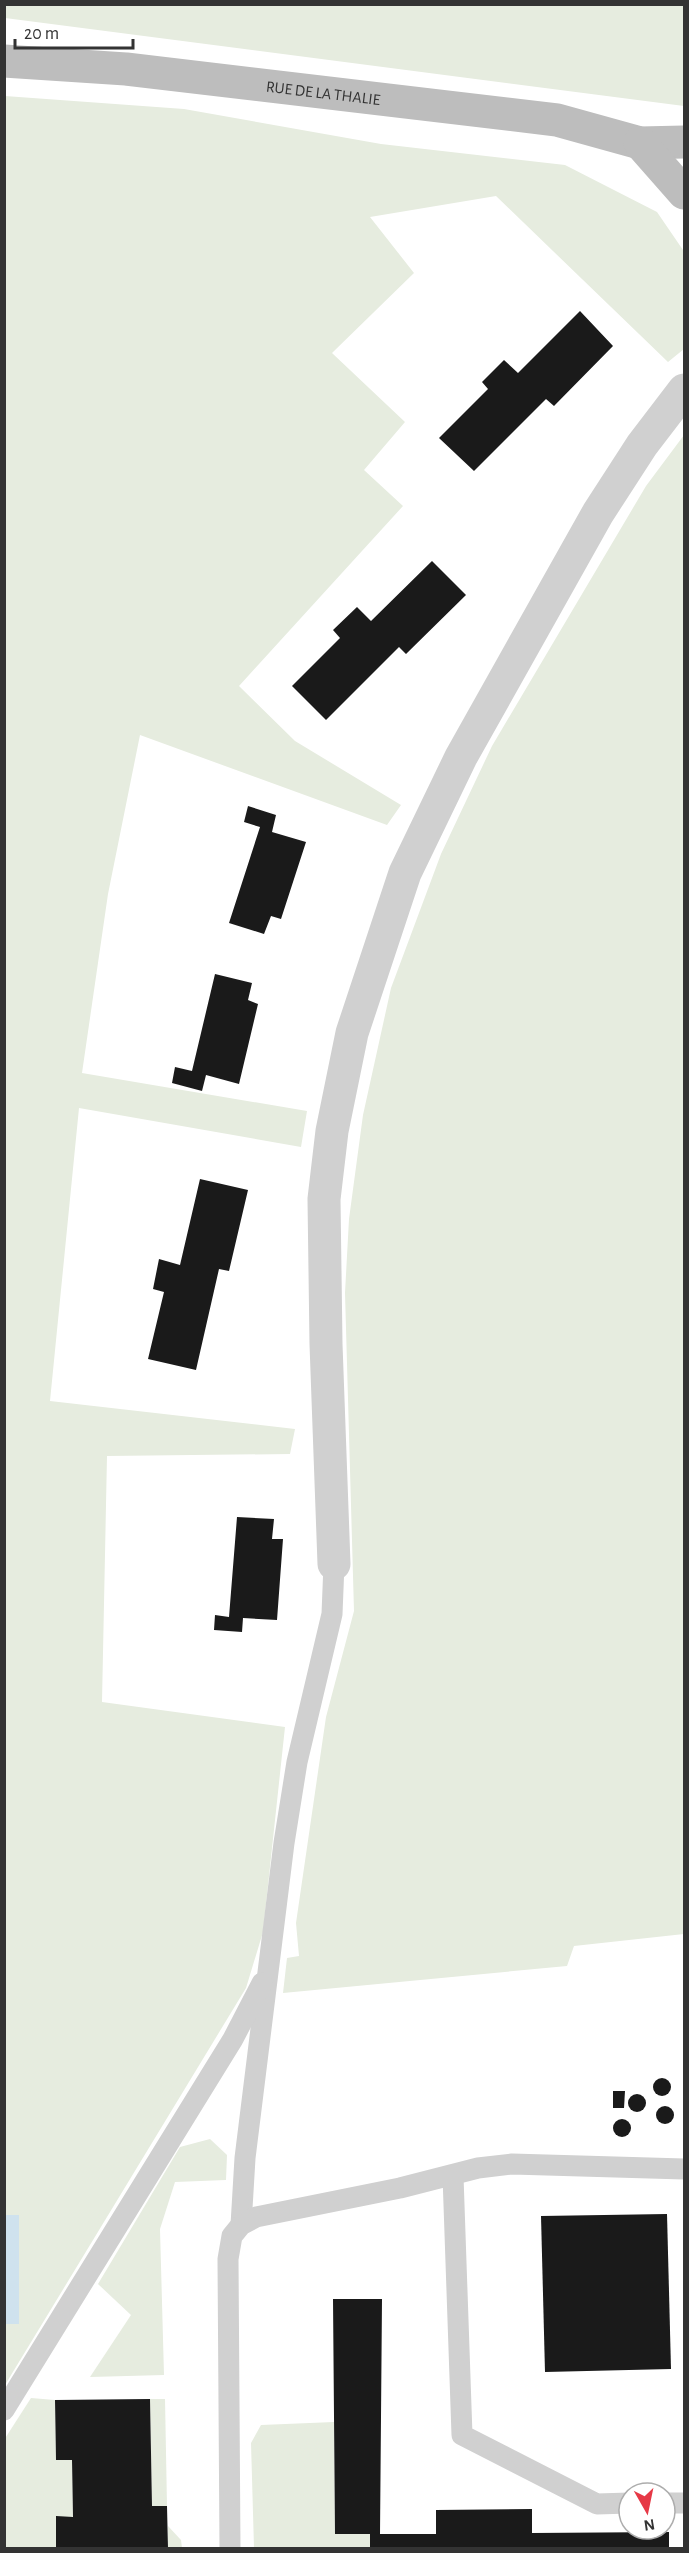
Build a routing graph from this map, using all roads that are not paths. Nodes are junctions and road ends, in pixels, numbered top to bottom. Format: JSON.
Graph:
{"nodes":[{"id":1,"x":4,"y":61,"type":"edge"},
{"id":2,"x":684,"y":142,"type":"edge"},
{"id":3,"x":640,"y":143,"type":"junction"},
{"id":4,"x":684,"y":193,"type":"edge"},
{"id":5,"x":684,"y":390,"type":"edge"},
{"id":6,"x":334,"y":1564,"type":"joint"},
{"id":7,"x":268,"y":1969,"type":"junction"},
{"id":8,"x":684,"y":2169,"type":"edge"},
{"id":9,"x":453,"y":2176,"type":"junction"},
{"id":10,"x":241,"y":2225,"type":"junction"},
{"id":11,"x":4,"y":2410,"type":"edge"},
{"id":12,"x":617,"y":2503,"type":"edge"},
{"id":13,"x":230,"y":2548,"type":"edge"}],
"edges":[{"from":1,"to":3,"type":"street","name":"RUE DE LA THALIE"},
{"from":2,"to":3,"type":"street","name":"RUE DE LA THALIE"},
{"from":3,"to":4,"type":"street"},
{"from":5,"to":6,"type":"street"},
{"from":6,"to":7,"type":"lane"},
{"from":7,"to":10,"type":"lane"},
{"from":7,"to":11,"type":"lane"},
{"from":8,"to":9,"type":"lane"},
{"from":9,"to":10,"type":"lane"},
{"from":9,"to":12,"type":"lane"},
{"from":10,"to":13,"type":"lane"}]}
